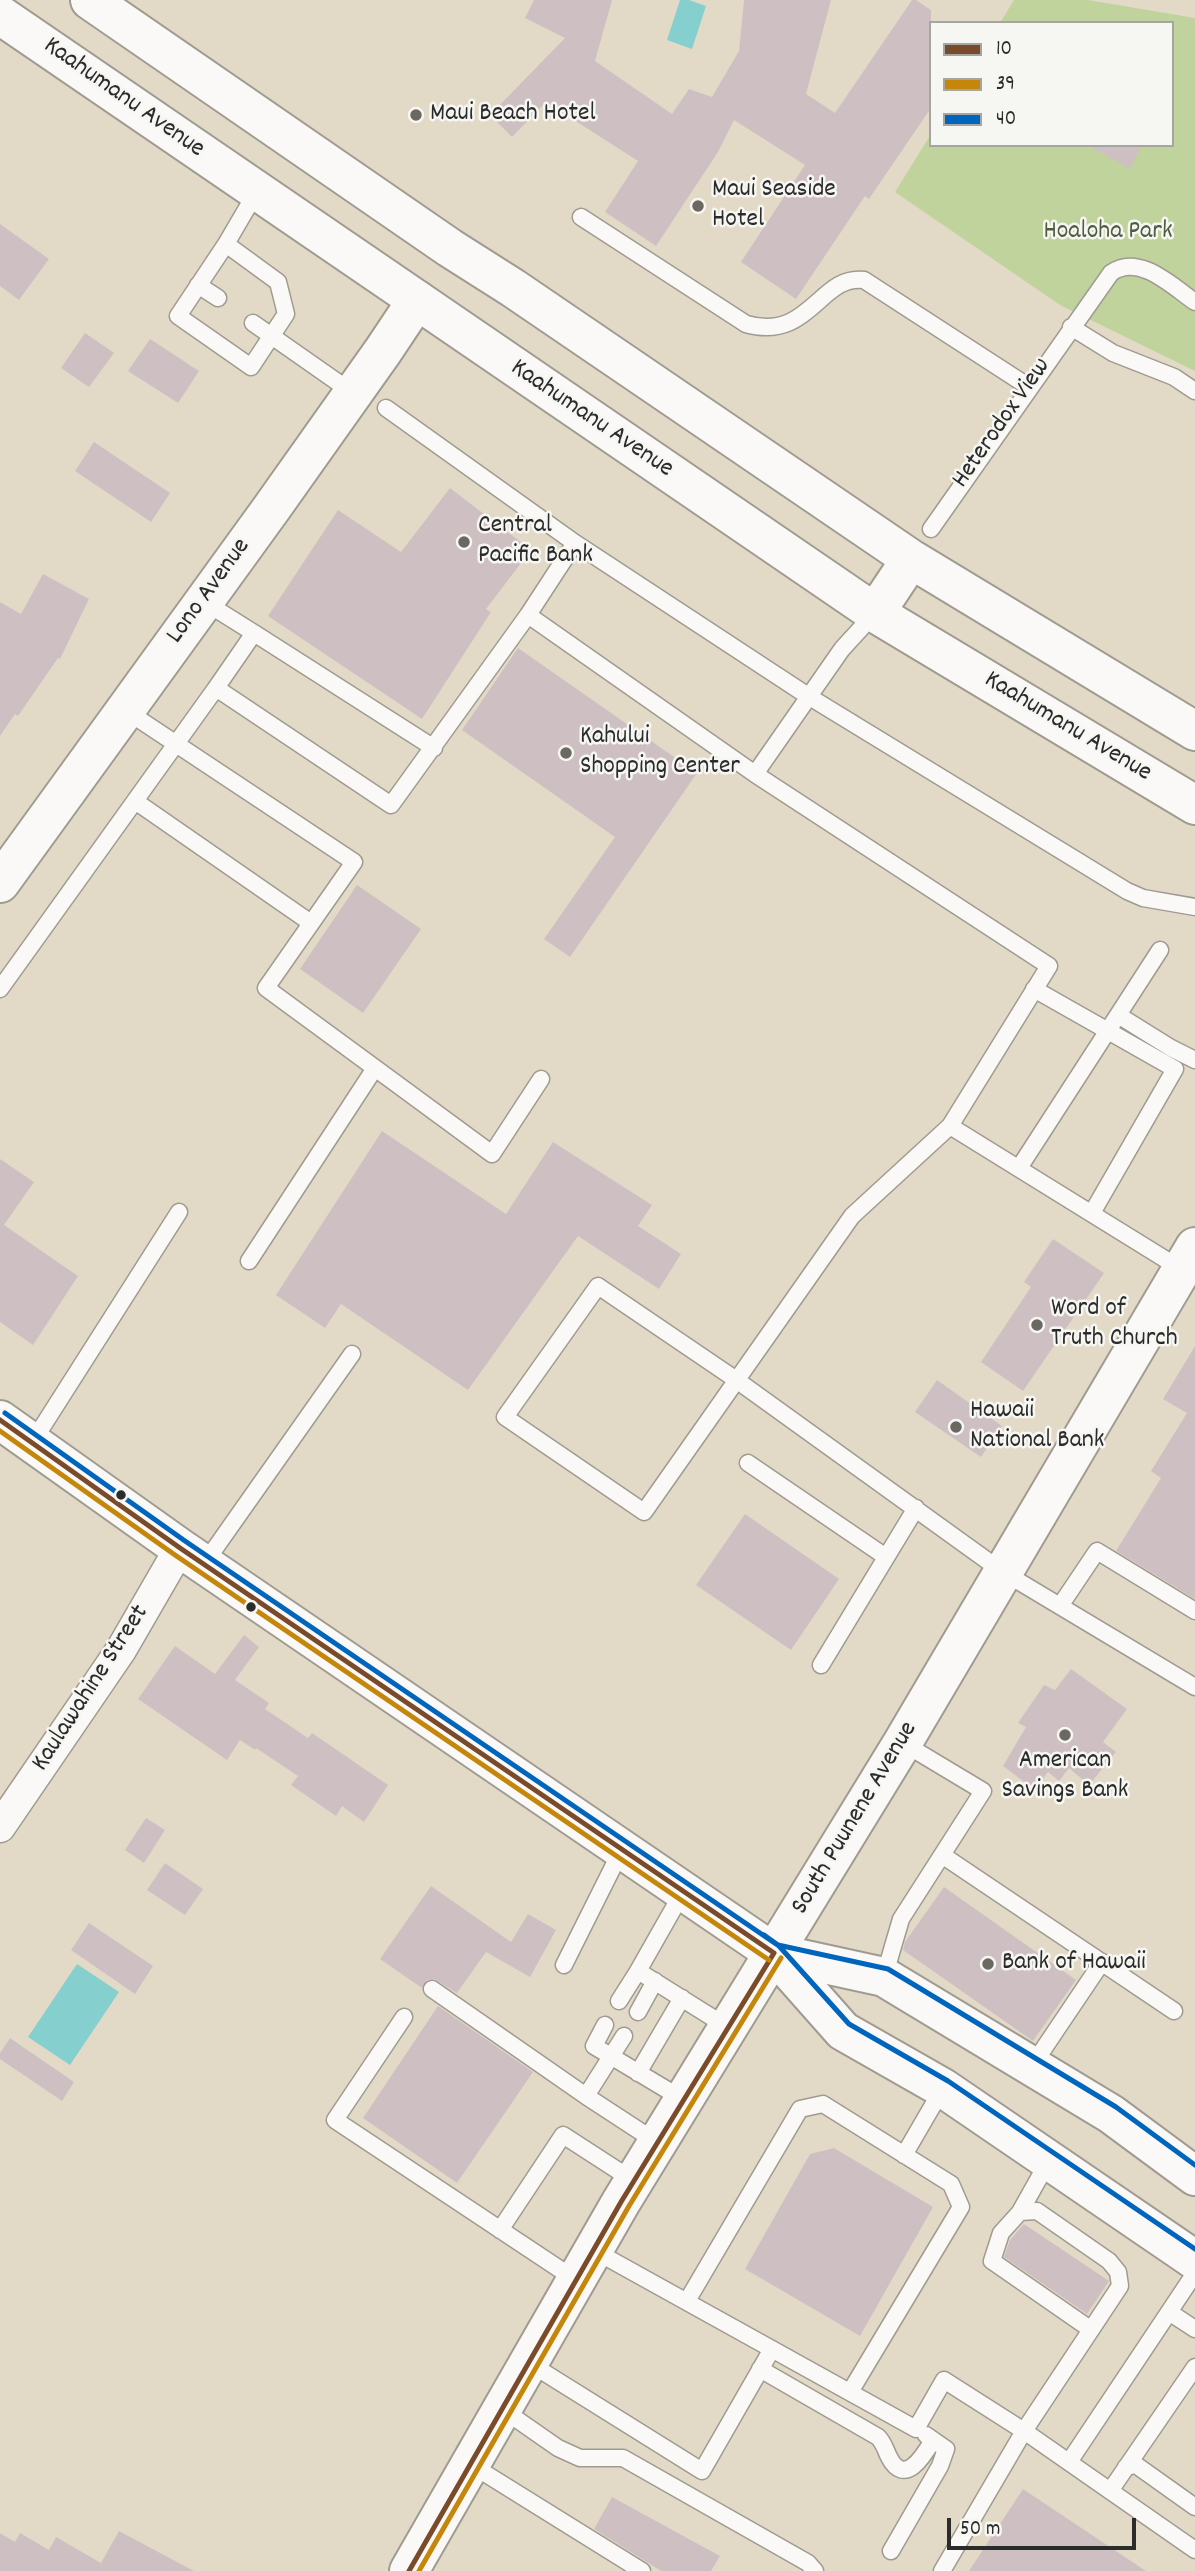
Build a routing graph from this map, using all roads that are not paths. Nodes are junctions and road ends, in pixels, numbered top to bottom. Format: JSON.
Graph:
{"nodes":[{"id":1,"x":90,"y":0,"type":"edge"},
{"id":2,"x":0,"y":15,"type":"edge"},
{"id":3,"x":257,"y":191,"type":"junction"},
{"id":4,"x":581,"y":217,"type":"dead end"},
{"id":5,"x":226,"y":244,"type":"junction"},
{"id":6,"x":450,"y":248,"type":"junction"},
{"id":7,"x":198,"y":285,"type":"junction"},
{"id":8,"x":218,"y":298,"type":"dead end"},
{"id":9,"x":417,"y":300,"type":"junction"},
{"id":10,"x":1195,"y":302,"type":"edge"},
{"id":11,"x":253,"y":323,"type":"dead end"},
{"id":12,"x":1074,"y":323,"type":"junction"},
{"id":13,"x":272,"y":337,"type":"junction"},
{"id":14,"x":1029,"y":387,"type":"junction"},
{"id":15,"x":1195,"y":391,"type":"edge"},
{"id":16,"x":369,"y":400,"type":"junction"},
{"id":17,"x":575,"y":543,"type":"junction"},
{"id":18,"x":921,"y":544,"type":"junction"},
{"id":19,"x":203,"y":601,"type":"junction"},
{"id":20,"x":875,"y":613,"type":"junction"},
{"id":21,"x":528,"y":615,"type":"junction"},
{"id":22,"x":254,"y":633,"type":"junction"},
{"id":23,"x":216,"y":688,"type":"junction"},
{"id":24,"x":808,"y":696,"type":"junction"},
{"id":25,"x":125,"y":710,"type":"junction"},
{"id":26,"x":1195,"y":731,"type":"edge"},
{"id":27,"x":177,"y":743,"type":"junction"},
{"id":28,"x":434,"y":748,"type":"junction"},
{"id":29,"x":755,"y":774,"type":"junction"},
{"id":30,"x":135,"y":801,"type":"junction"},
{"id":31,"x":1195,"y":804,"type":"edge"},
{"id":32,"x":2,"y":877,"type":"edge"},
{"id":33,"x":1195,"y":907,"type":"edge"},
{"id":34,"x":310,"y":923,"type":"junction"},
{"id":35,"x":1160,"y":950,"type":"dead end"},
{"id":36,"x":0,"y":989,"type":"edge"},
{"id":37,"x":1034,"y":989,"type":"junction"},
{"id":38,"x":1118,"y":1015,"type":"junction"},
{"id":39,"x":1108,"y":1030,"type":"junction"},
{"id":40,"x":1195,"y":1060,"type":"edge"},
{"id":41,"x":375,"y":1068,"type":"junction"},
{"id":42,"x":541,"y":1079,"type":"dead end"},
{"id":43,"x":950,"y":1126,"type":"junction"},
{"id":44,"x":1019,"y":1168,"type":"junction"},
{"id":45,"x":178,"y":1212,"type":"dead end"},
{"id":46,"x":1092,"y":1213,"type":"junction"},
{"id":47,"x":249,"y":1261,"type":"dead end"},
{"id":48,"x":1191,"y":1265,"type":"edge"},
{"id":49,"x":352,"y":1354,"type":"dead end"},
{"id":50,"x":735,"y":1380,"type":"junction"},
{"id":51,"x":0,"y":1420,"type":"edge"},
{"id":52,"x":32,"y":1443,"type":"junction"},
{"id":53,"x":748,"y":1463,"type":"dead end"},
{"id":54,"x":916,"y":1508,"type":"junction"},
{"id":55,"x":192,"y":1556,"type":"junction"},
{"id":56,"x":886,"y":1557,"type":"junction"},
{"id":57,"x":1003,"y":1572,"type":"junction"},
{"id":58,"x":1060,"y":1606,"type":"junction"},
{"id":59,"x":1195,"y":1611,"type":"edge"},
{"id":60,"x":821,"y":1665,"type":"dead end"},
{"id":61,"x":1195,"y":1687,"type":"edge"},
{"id":62,"x":903,"y":1742,"type":"junction"},
{"id":63,"x":0,"y":1827,"type":"edge"},
{"id":64,"x":622,"y":1849,"type":"junction"},
{"id":65,"x":942,"y":1855,"type":"junction"},
{"id":66,"x":684,"y":1890,"type":"junction"},
{"id":67,"x":774,"y":1953,"type":"junction"},
{"id":68,"x":1102,"y":1962,"type":"junction"},
{"id":69,"x":564,"y":1965,"type":"dead end"},
{"id":70,"x":638,"y":1971,"type":"junction"},
{"id":71,"x":884,"y":1977,"type":"junction"},
{"id":72,"x":655,"y":1981,"type":"junction"},
{"id":73,"x":432,"y":1989,"type":"dead end"},
{"id":74,"x":682,"y":1998,"type":"junction"},
{"id":75,"x":619,"y":2001,"type":"dead end"},
{"id":76,"x":1174,"y":2011,"type":"dead end"},
{"id":77,"x":638,"y":2012,"type":"dead end"},
{"id":78,"x":404,"y":2017,"type":"dead end"},
{"id":79,"x":605,"y":2025,"type":"dead end"},
{"id":80,"x":729,"y":2028,"type":"junction"},
{"id":81,"x":624,"y":2036,"type":"dead end"},
{"id":82,"x":611,"y":2057,"type":"junction"},
{"id":83,"x":1032,"y":2066,"type":"junction"},
{"id":84,"x":638,"y":2073,"type":"junction"},
{"id":85,"x":943,"y":2088,"type":"junction"},
{"id":86,"x":586,"y":2096,"type":"junction"},
{"id":87,"x":684,"y":2100,"type":"junction"},
{"id":88,"x":658,"y":2143,"type":"junction"},
{"id":89,"x":904,"y":2155,"type":"junction"},
{"id":90,"x":1048,"y":2162,"type":"junction"},
{"id":91,"x":1195,"y":2176,"type":"edge"},
{"id":92,"x":634,"y":2181,"type":"junction"},
{"id":93,"x":1020,"y":2211,"type":"junction"},
{"id":94,"x":500,"y":2230,"type":"junction"},
{"id":95,"x":1195,"y":2260,"type":"edge"},
{"id":96,"x":586,"y":2266,"type":"junction"},
{"id":97,"x":1195,"y":2273,"type":"edge"},
{"id":98,"x":687,"y":2301,"type":"junction"},
{"id":99,"x":1169,"y":2312,"type":"junction"},
{"id":100,"x":1090,"y":2329,"type":"junction"},
{"id":101,"x":1195,"y":2329,"type":"edge"},
{"id":102,"x":772,"y":2348,"type":"junction"},
{"id":103,"x":529,"y":2363,"type":"junction"},
{"id":104,"x":1195,"y":2367,"type":"edge"},
{"id":105,"x":760,"y":2369,"type":"junction"},
{"id":106,"x":850,"y":2392,"type":"junction"},
{"id":107,"x":502,"y":2409,"type":"junction"},
{"id":108,"x":916,"y":2429,"type":"junction"},
{"id":109,"x":1024,"y":2431,"type":"junction"},
{"id":110,"x":933,"y":2440,"type":"junction"},
{"id":111,"x":1069,"y":2462,"type":"junction"},
{"id":112,"x":470,"y":2464,"type":"junction"},
{"id":113,"x":1126,"y":2467,"type":"junction"},
{"id":114,"x":1110,"y":2491,"type":"junction"},
{"id":115,"x":1195,"y":2507,"type":"edge"},
{"id":116,"x":1195,"y":2550,"type":"edge"},
{"id":117,"x":891,"y":2551,"type":"dead end"},
{"id":118,"x":409,"y":2571,"type":"edge"},
{"id":119,"x":642,"y":2571,"type":"edge"},
{"id":120,"x":815,"y":2571,"type":"edge"},
{"id":121,"x":942,"y":2571,"type":"edge"}],
"edges":[{"from":1,"to":6,"type":"main road"},
{"from":2,"to":3,"type":"main road","name":"Kaahumanu Avenue"},
{"from":3,"to":5,"type":"lane"},
{"from":3,"to":9,"type":"main road","name":"Kaahumanu Avenue"},
{"from":4,"to":14,"type":"lane"},
{"from":5,"to":7,"type":"lane"},
{"from":5,"to":13,"type":"lane"},
{"from":6,"to":9,"type":"main road","name":"Lono Avenue"},
{"from":6,"to":18,"type":"main road"},
{"from":7,"to":8,"type":"lane"},
{"from":7,"to":13,"type":"lane"},
{"from":9,"to":16,"type":"main road","name":"Lono Avenue"},
{"from":9,"to":20,"type":"main road","name":"Kaahumanu Avenue"},
{"from":10,"to":12,"type":"lane","name":"Heterodox View"},
{"from":11,"to":13,"type":"lane"},
{"from":12,"to":14,"type":"lane","name":"Heterodox View"},
{"from":12,"to":15,"type":"lane"},
{"from":13,"to":16,"type":"lane"},
{"from":14,"to":18,"type":"lane","name":"Heterodox View"},
{"from":16,"to":17,"type":"lane"},
{"from":16,"to":19,"type":"main road","name":"Lono Avenue"},
{"from":17,"to":21,"type":"lane"},
{"from":17,"to":24,"type":"lane"},
{"from":18,"to":20,"type":"main road"},
{"from":18,"to":26,"type":"main road"},
{"from":19,"to":22,"type":"lane"},
{"from":19,"to":25,"type":"main road","name":"Lono Avenue"},
{"from":20,"to":24,"type":"lane"},
{"from":20,"to":31,"type":"main road","name":"Kaahumanu Avenue"},
{"from":21,"to":28,"type":"lane"},
{"from":21,"to":29,"type":"lane"},
{"from":22,"to":23,"type":"lane"},
{"from":22,"to":28,"type":"lane"},
{"from":23,"to":27,"type":"lane"},
{"from":23,"to":28,"type":"lane"},
{"from":24,"to":29,"type":"lane"},
{"from":24,"to":33,"type":"lane"},
{"from":25,"to":27,"type":"lane"},
{"from":25,"to":32,"type":"main road","name":"Lono Avenue"},
{"from":27,"to":30,"type":"lane"},
{"from":27,"to":34,"type":"lane"},
{"from":29,"to":37,"type":"lane"},
{"from":30,"to":34,"type":"lane"},
{"from":30,"to":36,"type":"lane"},
{"from":34,"to":41,"type":"lane"},
{"from":35,"to":38,"type":"lane"},
{"from":37,"to":39,"type":"lane"},
{"from":37,"to":43,"type":"lane"},
{"from":38,"to":39,"type":"lane"},
{"from":38,"to":40,"type":"lane"},
{"from":39,"to":44,"type":"lane"},
{"from":39,"to":46,"type":"lane"},
{"from":41,"to":42,"type":"lane"},
{"from":41,"to":47,"type":"lane"},
{"from":43,"to":44,"type":"lane"},
{"from":43,"to":50,"type":"lane"},
{"from":44,"to":46,"type":"lane"},
{"from":45,"to":52,"type":"lane"},
{"from":46,"to":48,"type":"lane"},
{"from":48,"to":57,"type":"main road","name":"South Puunene Avenue"},
{"from":49,"to":55,"type":"lane"},
{"from":50,"to":50,"type":"lane"},
{"from":50,"to":54,"type":"lane"},
{"from":51,"to":52,"type":"main road"},
{"from":52,"to":55,"type":"main road"},
{"from":53,"to":56,"type":"lane"},
{"from":54,"to":56,"type":"lane"},
{"from":54,"to":57,"type":"lane"},
{"from":55,"to":63,"type":"street","name":"Kaulawahine Street"},
{"from":55,"to":64,"type":"main road"},
{"from":56,"to":60,"type":"lane"},
{"from":57,"to":58,"type":"lane"},
{"from":57,"to":62,"type":"main road","name":"South Puunene Avenue"},
{"from":58,"to":59,"type":"lane"},
{"from":58,"to":61,"type":"lane"},
{"from":62,"to":65,"type":"lane"},
{"from":62,"to":67,"type":"main road","name":"South Puunene Avenue"},
{"from":64,"to":66,"type":"main road"},
{"from":64,"to":69,"type":"lane"},
{"from":65,"to":68,"type":"lane"},
{"from":65,"to":71,"type":"lane"},
{"from":66,"to":67,"type":"main road"},
{"from":66,"to":70,"type":"lane"},
{"from":67,"to":71,"type":"main road"},
{"from":67,"to":80,"type":"main road","name":"South Puunene Avenue"},
{"from":67,"to":85,"type":"main road"},
{"from":68,"to":76,"type":"lane"},
{"from":68,"to":83,"type":"lane"},
{"from":70,"to":72,"type":"lane"},
{"from":70,"to":75,"type":"lane"},
{"from":71,"to":83,"type":"main road"},
{"from":72,"to":74,"type":"lane"},
{"from":72,"to":77,"type":"lane"},
{"from":73,"to":86,"type":"lane"},
{"from":74,"to":80,"type":"lane"},
{"from":74,"to":84,"type":"lane"},
{"from":78,"to":94,"type":"lane"},
{"from":79,"to":82,"type":"lane"},
{"from":80,"to":87,"type":"main road","name":"South Puunene Avenue"},
{"from":81,"to":82,"type":"lane"},
{"from":82,"to":84,"type":"lane"},
{"from":82,"to":86,"type":"lane"},
{"from":83,"to":91,"type":"main road"},
{"from":84,"to":87,"type":"lane"},
{"from":85,"to":89,"type":"lane"},
{"from":85,"to":90,"type":"main road"},
{"from":86,"to":88,"type":"lane"},
{"from":87,"to":88,"type":"main road","name":"South Puunene Avenue"},
{"from":88,"to":92,"type":"main road","name":"South Puunene Avenue"},
{"from":89,"to":98,"type":"lane"},
{"from":89,"to":106,"type":"lane"},
{"from":90,"to":93,"type":"lane"},
{"from":90,"to":95,"type":"main road"},
{"from":92,"to":94,"type":"lane"},
{"from":92,"to":96,"type":"main road","name":"South Puunene Avenue"},
{"from":93,"to":100,"type":"lane"},
{"from":93,"to":100,"type":"lane"},
{"from":94,"to":96,"type":"lane"},
{"from":96,"to":98,"type":"lane"},
{"from":96,"to":103,"type":"main road","name":"South Puunene Avenue"},
{"from":97,"to":99,"type":"lane"},
{"from":98,"to":102,"type":"lane"},
{"from":99,"to":101,"type":"lane"},
{"from":99,"to":111,"type":"lane"},
{"from":100,"to":109,"type":"lane"},
{"from":102,"to":105,"type":"lane"},
{"from":102,"to":106,"type":"lane"},
{"from":103,"to":105,"type":"lane"},
{"from":103,"to":107,"type":"main road","name":"South Puunene Avenue"},
{"from":104,"to":113,"type":"lane"},
{"from":105,"to":110,"type":"lane"},
{"from":106,"to":108,"type":"lane"},
{"from":107,"to":112,"type":"main road","name":"South Puunene Avenue"},
{"from":107,"to":120,"type":"lane"},
{"from":108,"to":109,"type":"lane"},
{"from":108,"to":110,"type":"lane"},
{"from":109,"to":111,"type":"lane"},
{"from":109,"to":121,"type":"lane"},
{"from":110,"to":117,"type":"lane"},
{"from":111,"to":114,"type":"lane"},
{"from":112,"to":118,"type":"main road","name":"South Puunene Avenue"},
{"from":112,"to":119,"type":"lane"},
{"from":113,"to":114,"type":"lane"},
{"from":113,"to":115,"type":"lane"},
{"from":114,"to":116,"type":"lane"}]}
